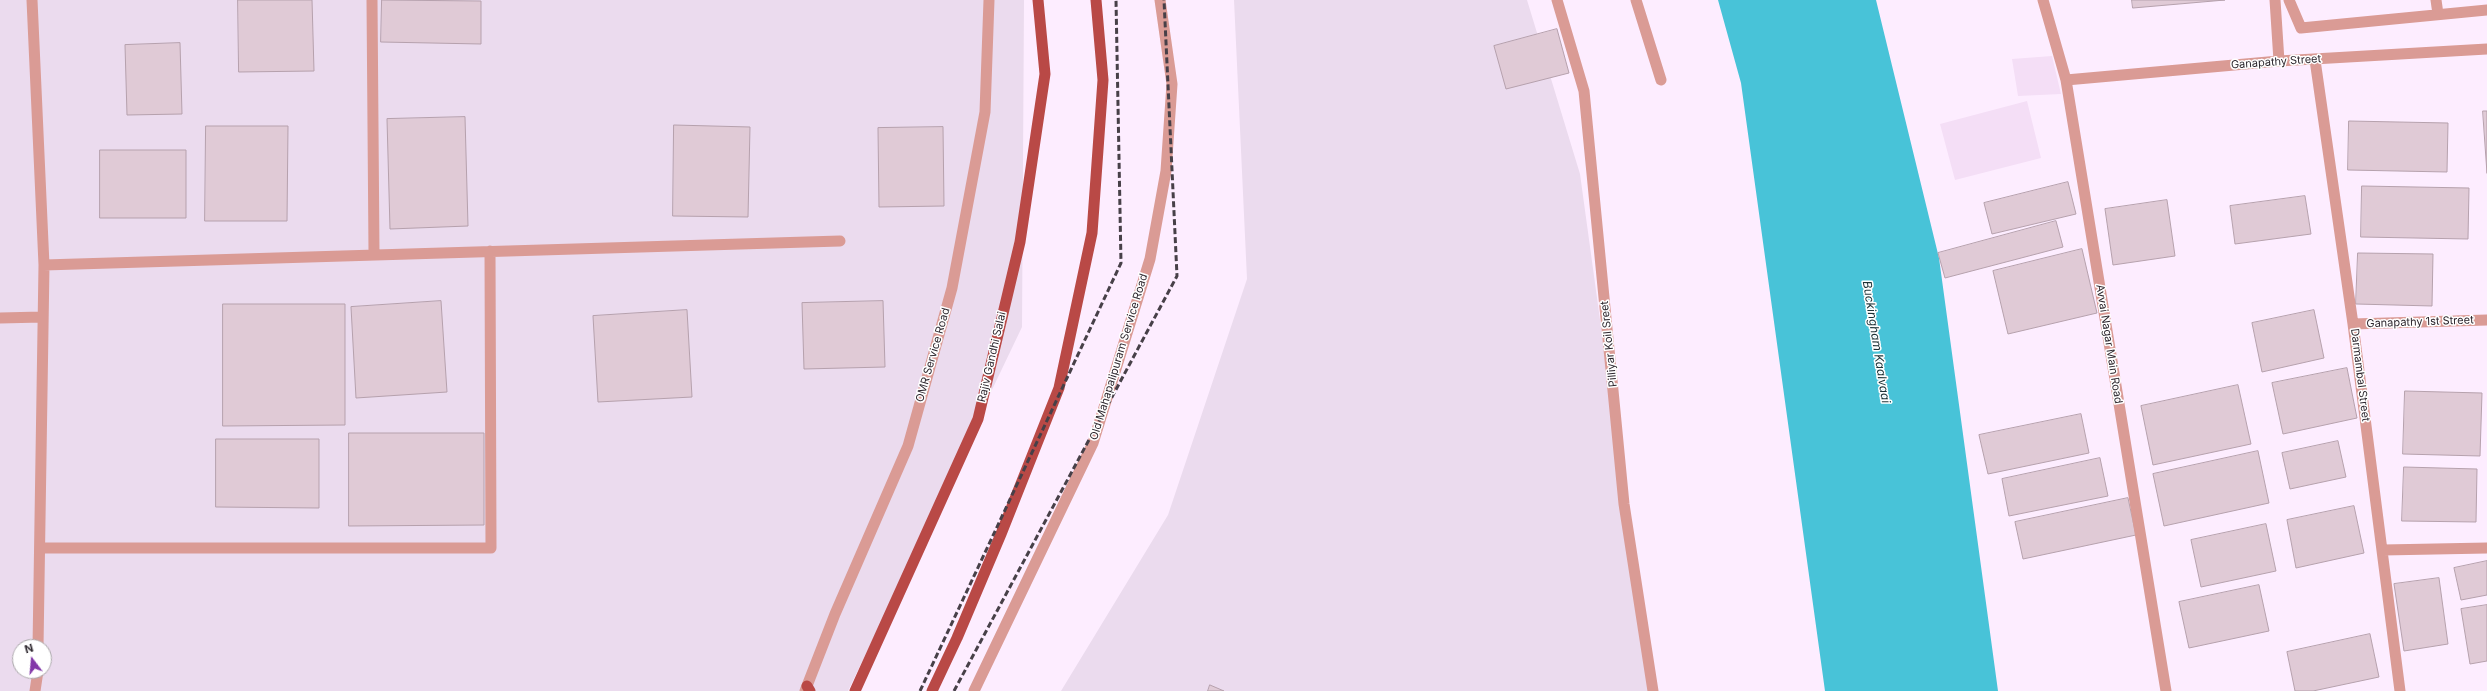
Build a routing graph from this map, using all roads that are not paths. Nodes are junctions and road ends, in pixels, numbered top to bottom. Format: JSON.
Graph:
{"nodes":[{"id":1,"x":32,"y":0,"type":"edge"},
{"id":2,"x":372,"y":0,"type":"edge"},
{"id":3,"x":989,"y":0,"type":"edge"},
{"id":4,"x":1038,"y":0,"type":"edge"},
{"id":5,"x":1096,"y":0,"type":"edge"},
{"id":6,"x":1160,"y":0,"type":"edge"},
{"id":7,"x":1557,"y":0,"type":"edge"},
{"id":8,"x":1636,"y":0,"type":"edge"},
{"id":9,"x":2043,"y":0,"type":"edge"},
{"id":10,"x":2275,"y":0,"type":"edge"},
{"id":11,"x":2290,"y":0,"type":"edge"},
{"id":12,"x":2436,"y":0,"type":"edge"},
{"id":13,"x":2487,"y":10,"type":"edge"},
{"id":14,"x":2438,"y":14,"type":"junction"},
{"id":15,"x":2487,"y":49,"type":"edge"},
{"id":16,"x":2315,"y":60,"type":"junction"},
{"id":17,"x":2279,"y":61,"type":"junction"},
{"id":18,"x":1661,"y":80,"type":"dead end"},
{"id":19,"x":2066,"y":80,"type":"junction"},
{"id":20,"x":840,"y":241,"type":"dead end"},
{"id":21,"x":490,"y":251,"type":"junction"},
{"id":22,"x":374,"y":254,"type":"junction"},
{"id":23,"x":44,"y":265,"type":"junction"},
{"id":24,"x":42,"y":317,"type":"junction"},
{"id":25,"x":0,"y":318,"type":"edge"},
{"id":26,"x":2487,"y":320,"type":"edge"},
{"id":27,"x":2354,"y":324,"type":"junction"},
{"id":28,"x":40,"y":548,"type":"junction"},
{"id":29,"x":2487,"y":548,"type":"edge"},
{"id":30,"x":2383,"y":550,"type":"junction"},
{"id":31,"x":38,"y":639,"type":"edge"},
{"id":32,"x":37,"y":679,"type":"edge"},
{"id":33,"x":807,"y":689,"type":"edge"},
{"id":34,"x":35,"y":691,"type":"edge"},
{"id":35,"x":855,"y":691,"type":"edge"},
{"id":36,"x":932,"y":691,"type":"edge"},
{"id":37,"x":974,"y":691,"type":"edge"},
{"id":38,"x":1653,"y":691,"type":"edge"},
{"id":39,"x":2166,"y":691,"type":"edge"},
{"id":40,"x":2400,"y":691,"type":"edge"}],
"edges":[{"from":1,"to":23,"type":"street"},
{"from":2,"to":22,"type":"street"},
{"from":3,"to":33,"type":"street","name":"OMR Service Road"},
{"from":4,"to":35,"type":"main road","name":"Rajiv Gandhi Salai"},
{"from":5,"to":36,"type":"main road"},
{"from":6,"to":37,"type":"street","name":"Old Mahapalipuram Service Road"},
{"from":7,"to":38,"type":"street","name":"Pilliyar Koil Sreet"},
{"from":8,"to":18,"type":"street"},
{"from":9,"to":19,"type":"street","name":"Avvai Nagar Main Road"},
{"from":10,"to":17,"type":"street"},
{"from":11,"to":14,"type":"street"},
{"from":12,"to":14,"type":"street"},
{"from":13,"to":14,"type":"street"},
{"from":15,"to":16,"type":"street","name":"Ganapathy Street"},
{"from":16,"to":17,"type":"street","name":"Ganapathy Street"},
{"from":16,"to":27,"type":"street","name":"Darmambal Street"},
{"from":17,"to":19,"type":"street","name":"Ganapathy Street"},
{"from":19,"to":39,"type":"street","name":"Avvai Nagar Main Road"},
{"from":20,"to":21,"type":"street"},
{"from":21,"to":22,"type":"street"},
{"from":21,"to":28,"type":"street"},
{"from":22,"to":23,"type":"street"},
{"from":23,"to":24,"type":"street"},
{"from":24,"to":25,"type":"street"},
{"from":24,"to":28,"type":"street"},
{"from":26,"to":27,"type":"street","name":"Ganapathy 1st Street"},
{"from":27,"to":30,"type":"street","name":"Darmambal Street"},
{"from":28,"to":31,"type":"street"},
{"from":29,"to":30,"type":"street"},
{"from":30,"to":40,"type":"street","name":"Darmambal Street"},
{"from":32,"to":34,"type":"street"}]}
